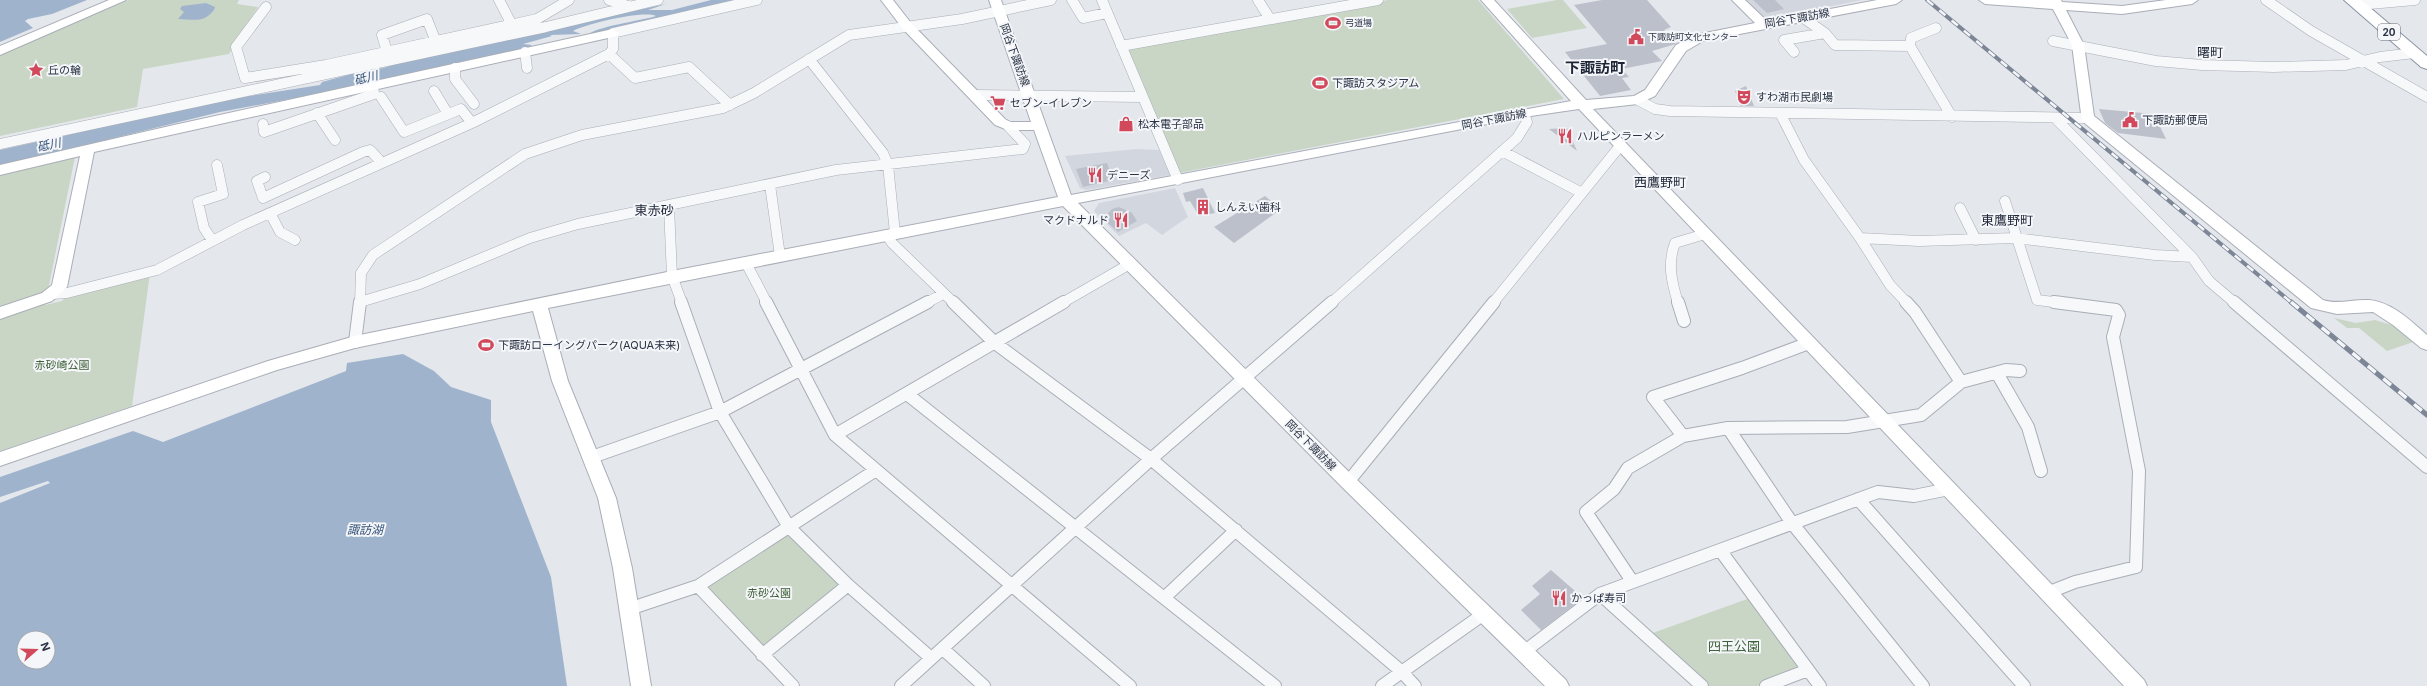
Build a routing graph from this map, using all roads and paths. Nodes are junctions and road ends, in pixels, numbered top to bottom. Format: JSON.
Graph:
{"nodes":[{"id":1,"x":120,"y":0,"type":"edge"},
{"id":2,"x":499,"y":0,"type":"edge"},
{"id":3,"x":569,"y":0,"type":"edge"},
{"id":4,"x":609,"y":0,"type":"edge"},
{"id":5,"x":658,"y":0,"type":"edge"},
{"id":6,"x":757,"y":0,"type":"edge"},
{"id":7,"x":887,"y":0,"type":"edge"},
{"id":8,"x":1051,"y":0,"type":"edge"},
{"id":9,"x":1072,"y":0,"type":"edge"},
{"id":10,"x":1104,"y":0,"type":"edge"},
{"id":11,"x":1258,"y":0,"type":"edge"},
{"id":12,"x":1378,"y":0,"type":"edge"},
{"id":13,"x":1487,"y":0,"type":"edge"},
{"id":14,"x":1738,"y":0,"type":"edge"},
{"id":15,"x":1896,"y":0,"type":"edge"},
{"id":16,"x":1985,"y":0,"type":"edge"},
{"id":17,"x":2192,"y":0,"type":"edge"},
{"id":18,"x":2266,"y":0,"type":"edge"},
{"id":19,"x":2415,"y":0,"type":"edge"},
{"id":20,"x":2057,"y":3,"type":"edge"},
{"id":21,"x":2355,"y":3,"type":"edge"},
{"id":22,"x":997,"y":6,"type":"edge"},
{"id":23,"x":266,"y":7,"type":"dead end"},
{"id":24,"x":628,"y":7,"type":"junction"},
{"id":25,"x":1107,"y":13,"type":"junction"},
{"id":26,"x":1802,"y":17,"type":"junction"},
{"id":27,"x":1270,"y":19,"type":"junction"},
{"id":28,"x":1763,"y":24,"type":"junction"},
{"id":29,"x":512,"y":25,"type":"junction"},
{"id":30,"x":906,"y":26,"type":"junction"},
{"id":31,"x":546,"y":27,"type":"junction"},
{"id":32,"x":1936,"y":28,"type":"dead end"},
{"id":33,"x":613,"y":33,"type":"junction"},
{"id":34,"x":1825,"y":33,"type":"junction"},
{"id":35,"x":475,"y":34,"type":"junction"},
{"id":36,"x":494,"y":38,"type":"junction"},
{"id":37,"x":2053,"y":41,"type":"dead end"},
{"id":38,"x":436,"y":42,"type":"junction"},
{"id":39,"x":2078,"y":45,"type":"junction"},
{"id":40,"x":1121,"y":46,"type":"junction"},
{"id":41,"x":1910,"y":46,"type":"junction"},
{"id":42,"x":0,"y":51,"type":"edge"},
{"id":43,"x":387,"y":52,"type":"junction"},
{"id":44,"x":525,"y":52,"type":"junction"},
{"id":45,"x":1794,"y":52,"type":"dead end"},
{"id":46,"x":2414,"y":53,"type":"junction"},
{"id":47,"x":609,"y":54,"type":"junction"},
{"id":48,"x":809,"y":59,"type":"junction"},
{"id":49,"x":2365,"y":62,"type":"junction"},
{"id":50,"x":2427,"y":64,"type":"edge"},
{"id":51,"x":455,"y":68,"type":"junction"},
{"id":52,"x":527,"y":68,"type":"dead end"},
{"id":53,"x":373,"y":85,"type":"junction"},
{"id":54,"x":434,"y":91,"type":"dead end"},
{"id":55,"x":975,"y":95,"type":"junction"},
{"id":56,"x":1029,"y":95,"type":"junction"},
{"id":57,"x":381,"y":97,"type":"dead end"},
{"id":58,"x":1143,"y":97,"type":"junction"},
{"id":59,"x":2427,"y":97,"type":"edge"},
{"id":60,"x":1638,"y":100,"type":"junction"},
{"id":61,"x":474,"y":104,"type":"dead end"},
{"id":62,"x":1582,"y":104,"type":"junction"},
{"id":63,"x":730,"y":105,"type":"junction"},
{"id":64,"x":317,"y":113,"type":"junction"},
{"id":65,"x":1524,"y":113,"type":"junction"},
{"id":66,"x":1780,"y":113,"type":"junction"},
{"id":67,"x":448,"y":114,"type":"junction"},
{"id":68,"x":1952,"y":117,"type":"junction"},
{"id":69,"x":2087,"y":118,"type":"junction"},
{"id":70,"x":2056,"y":119,"type":"junction"},
{"id":71,"x":472,"y":123,"type":"junction"},
{"id":72,"x":263,"y":124,"type":"dead end"},
{"id":73,"x":1008,"y":126,"type":"junction"},
{"id":74,"x":1040,"y":126,"type":"junction"},
{"id":75,"x":336,"y":140,"type":"dead end"},
{"id":76,"x":0,"y":144,"type":"edge"},
{"id":77,"x":1620,"y":146,"type":"junction"},
{"id":78,"x":88,"y":150,"type":"junction"},
{"id":79,"x":1502,"y":151,"type":"junction"},
{"id":80,"x":382,"y":163,"type":"junction"},
{"id":81,"x":217,"y":165,"type":"dead end"},
{"id":82,"x":888,"y":165,"type":"junction"},
{"id":83,"x":0,"y":170,"type":"edge"},
{"id":84,"x":265,"y":177,"type":"dead end"},
{"id":85,"x":1178,"y":180,"type":"junction"},
{"id":86,"x":770,"y":185,"type":"junction"},
{"id":87,"x":1582,"y":193,"type":"junction"},
{"id":88,"x":1066,"y":200,"type":"junction"},
{"id":89,"x":2005,"y":201,"type":"dead end"},
{"id":90,"x":669,"y":206,"type":"junction"},
{"id":91,"x":1960,"y":208,"type":"dead end"},
{"id":92,"x":270,"y":213,"type":"junction"},
{"id":93,"x":891,"y":234,"type":"junction"},
{"id":94,"x":1705,"y":234,"type":"junction"},
{"id":95,"x":1860,"y":238,"type":"junction"},
{"id":96,"x":2016,"y":238,"type":"junction"},
{"id":97,"x":212,"y":240,"type":"junction"},
{"id":98,"x":295,"y":240,"type":"dead end"},
{"id":99,"x":1976,"y":240,"type":"junction"},
{"id":100,"x":780,"y":256,"type":"junction"},
{"id":101,"x":2192,"y":257,"type":"junction"},
{"id":102,"x":746,"y":263,"type":"junction"},
{"id":103,"x":1128,"y":265,"type":"junction"},
{"id":104,"x":672,"y":276,"type":"junction"},
{"id":105,"x":54,"y":294,"type":"junction"},
{"id":106,"x":943,"y":294,"type":"junction"},
{"id":107,"x":360,"y":302,"type":"junction"},
{"id":108,"x":539,"y":304,"type":"junction"},
{"id":109,"x":0,"y":313,"type":"edge"},
{"id":110,"x":1684,"y":321,"type":"dead end"},
{"id":111,"x":355,"y":342,"type":"junction"},
{"id":112,"x":995,"y":343,"type":"junction"},
{"id":113,"x":1809,"y":343,"type":"junction"},
{"id":114,"x":2427,"y":344,"type":"edge"},
{"id":115,"x":800,"y":368,"type":"junction"},
{"id":116,"x":2020,"y":371,"type":"dead end"},
{"id":117,"x":1997,"y":373,"type":"junction"},
{"id":118,"x":1245,"y":380,"type":"junction"},
{"id":119,"x":1962,"y":382,"type":"junction"},
{"id":120,"x":907,"y":394,"type":"junction"},
{"id":121,"x":720,"y":412,"type":"junction"},
{"id":122,"x":1886,"y":421,"type":"junction"},
{"id":123,"x":1728,"y":428,"type":"junction"},
{"id":124,"x":835,"y":435,"type":"junction"},
{"id":125,"x":1683,"y":436,"type":"junction"},
{"id":126,"x":592,"y":457,"type":"junction"},
{"id":127,"x":0,"y":459,"type":"edge"},
{"id":128,"x":1151,"y":459,"type":"junction"},
{"id":129,"x":2427,"y":467,"type":"edge"},
{"id":130,"x":876,"y":470,"type":"junction"},
{"id":131,"x":2041,"y":471,"type":"dead end"},
{"id":132,"x":1348,"y":482,"type":"junction"},
{"id":133,"x":1949,"y":489,"type":"junction"},
{"id":134,"x":1858,"y":498,"type":"junction"},
{"id":135,"x":1792,"y":523,"type":"junction"},
{"id":136,"x":790,"y":527,"type":"junction"},
{"id":137,"x":1076,"y":528,"type":"junction"},
{"id":138,"x":1236,"y":530,"type":"junction"},
{"id":139,"x":1720,"y":550,"type":"junction"},
{"id":140,"x":1632,"y":581,"type":"junction"},
{"id":141,"x":848,"y":584,"type":"junction"},
{"id":142,"x":1012,"y":585,"type":"junction"},
{"id":143,"x":698,"y":586,"type":"junction"},
{"id":144,"x":2047,"y":593,"type":"junction"},
{"id":145,"x":1600,"y":594,"type":"junction"},
{"id":146,"x":1164,"y":598,"type":"junction"},
{"id":147,"x":629,"y":609,"type":"junction"},
{"id":148,"x":1485,"y":613,"type":"junction"},
{"id":149,"x":943,"y":649,"type":"junction"},
{"id":150,"x":1525,"y":651,"type":"junction"},
{"id":151,"x":762,"y":655,"type":"junction"},
{"id":152,"x":931,"y":658,"type":"junction"},
{"id":153,"x":1808,"y":670,"type":"junction"},
{"id":154,"x":1402,"y":671,"type":"junction"},
{"id":155,"x":641,"y":686,"type":"edge"},
{"id":156,"x":793,"y":686,"type":"edge"},
{"id":157,"x":901,"y":686,"type":"edge"},
{"id":158,"x":984,"y":686,"type":"edge"},
{"id":159,"x":1130,"y":686,"type":"edge"},
{"id":160,"x":1275,"y":686,"type":"edge"},
{"id":161,"x":1382,"y":686,"type":"edge"},
{"id":162,"x":1415,"y":686,"type":"edge"},
{"id":163,"x":1559,"y":686,"type":"edge"},
{"id":164,"x":1702,"y":686,"type":"edge"},
{"id":165,"x":1766,"y":686,"type":"edge"},
{"id":166,"x":1820,"y":686,"type":"edge"},
{"id":167,"x":1923,"y":686,"type":"edge"},
{"id":168,"x":2024,"y":686,"type":"edge"},
{"id":169,"x":2137,"y":686,"type":"edge"}],
"edges":[{"from":1,"to":42,"type":"street"},
{"from":2,"to":29,"type":"street"},
{"from":3,"to":29,"type":"street"},
{"from":4,"to":24,"type":"street"},
{"from":5,"to":24,"type":"street"},
{"from":6,"to":33,"type":"street"},
{"from":7,"to":30,"type":"street"},
{"from":8,"to":22,"type":"street"},
{"from":9,"to":25,"type":"street"},
{"from":10,"to":25,"type":"street"},
{"from":11,"to":27,"type":"street"},
{"from":12,"to":27,"type":"street"},
{"from":13,"to":62,"type":"street"},
{"from":14,"to":28,"type":"street"},
{"from":15,"to":26,"type":"street","name":"岡谷下諏訪線"},
{"from":16,"to":20,"type":"street"},
{"from":17,"to":20,"type":"street"},
{"from":18,"to":49,"type":"street"},
{"from":19,"to":21,"type":"street"},
{"from":20,"to":39,"type":"street"},
{"from":21,"to":46,"type":"highway","number":"20"},
{"from":22,"to":30,"type":"street"},
{"from":22,"to":56,"type":"street","name":"岡谷下諏訪線"},
{"from":23,"to":43,"type":"street"},
{"from":24,"to":31,"type":"street"},
{"from":25,"to":40,"type":"street"},
{"from":26,"to":28,"type":"street","name":"岡谷下諏訪線"},
{"from":26,"to":34,"type":"street"},
{"from":27,"to":40,"type":"street"},
{"from":28,"to":60,"type":"street","name":"岡谷下諏訪線"},
{"from":29,"to":31,"type":"street"},
{"from":29,"to":35,"type":"street"},
{"from":30,"to":48,"type":"street"},
{"from":30,"to":55,"type":"street"},
{"from":31,"to":36,"type":"street"},
{"from":32,"to":41,"type":"street"},
{"from":33,"to":44,"type":"street"},
{"from":33,"to":47,"type":"street"},
{"from":34,"to":41,"type":"street"},
{"from":34,"to":45,"type":"street"},
{"from":35,"to":36,"type":"street"},
{"from":35,"to":38,"type":"street"},
{"from":36,"to":76,"type":"street"},
{"from":37,"to":39,"type":"street"},
{"from":38,"to":43,"type":"street"},
{"from":38,"to":43,"type":"street"},
{"from":39,"to":49,"type":"street"},
{"from":39,"to":69,"type":"street"},
{"from":40,"to":58,"type":"street"},
{"from":41,"to":68,"type":"street"},
{"from":44,"to":51,"type":"street"},
{"from":44,"to":52,"type":"street"},
{"from":46,"to":49,"type":"street"},
{"from":46,"to":50,"type":"highway","number":"20"},
{"from":47,"to":63,"type":"street"},
{"from":47,"to":71,"type":"street"},
{"from":48,"to":63,"type":"street"},
{"from":48,"to":82,"type":"street"},
{"from":49,"to":59,"type":"street"},
{"from":51,"to":53,"type":"street"},
{"from":51,"to":61,"type":"street"},
{"from":53,"to":64,"type":"street"},
{"from":53,"to":78,"type":"street"},
{"from":54,"to":67,"type":"street"},
{"from":55,"to":56,"type":"street"},
{"from":55,"to":73,"type":"street"},
{"from":56,"to":58,"type":"street"},
{"from":56,"to":74,"type":"street","name":"岡谷下諏訪線"},
{"from":57,"to":67,"type":"street"},
{"from":58,"to":85,"type":"street"},
{"from":60,"to":62,"type":"street","name":"岡谷下諏訪線"},
{"from":60,"to":66,"type":"street"},
{"from":62,"to":65,"type":"street","name":"岡谷下諏訪線"},
{"from":62,"to":77,"type":"street"},
{"from":63,"to":107,"type":"street"},
{"from":64,"to":72,"type":"street"},
{"from":64,"to":75,"type":"street"},
{"from":65,"to":79,"type":"street"},
{"from":65,"to":85,"type":"street","name":"岡谷下諏訪線"},
{"from":66,"to":68,"type":"street"},
{"from":66,"to":95,"type":"street"},
{"from":67,"to":71,"type":"street"},
{"from":68,"to":70,"type":"street"},
{"from":69,"to":70,"type":"street"},
{"from":69,"to":114,"type":"street"},
{"from":70,"to":101,"type":"street"},
{"from":71,"to":80,"type":"street"},
{"from":73,"to":74,"type":"street"},
{"from":73,"to":82,"type":"street"},
{"from":74,"to":88,"type":"street","name":"岡谷下諏訪線"},
{"from":77,"to":87,"type":"street"},
{"from":77,"to":94,"type":"street"},
{"from":78,"to":83,"type":"street"},
{"from":78,"to":105,"type":"street"},
{"from":79,"to":87,"type":"street"},
{"from":79,"to":118,"type":"street"},
{"from":80,"to":84,"type":"street"},
{"from":80,"to":92,"type":"street"},
{"from":81,"to":97,"type":"street"},
{"from":82,"to":86,"type":"street"},
{"from":82,"to":93,"type":"street"},
{"from":85,"to":88,"type":"street","name":"岡谷下諏訪線"},
{"from":86,"to":90,"type":"street"},
{"from":86,"to":100,"type":"street"},
{"from":87,"to":132,"type":"street"},
{"from":88,"to":93,"type":"street"},
{"from":88,"to":103,"type":"street","name":"岡谷下諏訪線"},
{"from":89,"to":96,"type":"street"},
{"from":90,"to":104,"type":"street"},
{"from":90,"to":107,"type":"street"},
{"from":91,"to":99,"type":"street"},
{"from":92,"to":97,"type":"street"},
{"from":92,"to":98,"type":"street"},
{"from":93,"to":100,"type":"street"},
{"from":93,"to":106,"type":"street"},
{"from":94,"to":110,"type":"street"},
{"from":94,"to":113,"type":"street"},
{"from":95,"to":99,"type":"street"},
{"from":95,"to":119,"type":"street"},
{"from":96,"to":99,"type":"street"},
{"from":96,"to":101,"type":"street"},
{"from":96,"to":144,"type":"street"},
{"from":97,"to":105,"type":"street"},
{"from":100,"to":102,"type":"street"},
{"from":101,"to":129,"type":"street"},
{"from":102,"to":104,"type":"street"},
{"from":102,"to":115,"type":"street"},
{"from":103,"to":112,"type":"street"},
{"from":103,"to":118,"type":"street","name":"岡谷下諏訪線"},
{"from":104,"to":108,"type":"street"},
{"from":104,"to":121,"type":"street"},
{"from":105,"to":109,"type":"street"},
{"from":106,"to":112,"type":"street"},
{"from":106,"to":115,"type":"street"},
{"from":107,"to":111,"type":"street"},
{"from":108,"to":111,"type":"street"},
{"from":108,"to":126,"type":"street"},
{"from":111,"to":127,"type":"street"},
{"from":112,"to":120,"type":"street"},
{"from":112,"to":128,"type":"street"},
{"from":113,"to":122,"type":"street"},
{"from":113,"to":125,"type":"street"},
{"from":115,"to":121,"type":"street"},
{"from":115,"to":124,"type":"street"},
{"from":116,"to":117,"type":"street"},
{"from":117,"to":119,"type":"street"},
{"from":117,"to":131,"type":"street"},
{"from":118,"to":128,"type":"street"},
{"from":118,"to":132,"type":"street","name":"岡谷下諏訪線"},
{"from":119,"to":122,"type":"street"},
{"from":120,"to":124,"type":"street"},
{"from":120,"to":137,"type":"street"},
{"from":121,"to":126,"type":"street"},
{"from":121,"to":136,"type":"street"},
{"from":122,"to":123,"type":"street"},
{"from":122,"to":133,"type":"street"},
{"from":123,"to":125,"type":"street"},
{"from":123,"to":135,"type":"street"},
{"from":124,"to":130,"type":"street"},
{"from":125,"to":140,"type":"street"},
{"from":126,"to":147,"type":"street"},
{"from":128,"to":137,"type":"street"},
{"from":128,"to":138,"type":"street"},
{"from":130,"to":136,"type":"street"},
{"from":130,"to":142,"type":"street"},
{"from":132,"to":148,"type":"street","name":"岡谷下諏訪線"},
{"from":133,"to":134,"type":"street"},
{"from":133,"to":144,"type":"street"},
{"from":134,"to":135,"type":"street"},
{"from":134,"to":168,"type":"street"},
{"from":135,"to":139,"type":"street"},
{"from":135,"to":167,"type":"street"},
{"from":136,"to":141,"type":"street"},
{"from":136,"to":143,"type":"street"},
{"from":137,"to":142,"type":"street"},
{"from":137,"to":146,"type":"street"},
{"from":138,"to":146,"type":"street"},
{"from":138,"to":154,"type":"street"},
{"from":139,"to":140,"type":"street"},
{"from":139,"to":153,"type":"street"},
{"from":140,"to":145,"type":"street"},
{"from":141,"to":151,"type":"street"},
{"from":141,"to":152,"type":"street"},
{"from":142,"to":149,"type":"street"},
{"from":142,"to":159,"type":"street"},
{"from":143,"to":147,"type":"street"},
{"from":143,"to":151,"type":"street"},
{"from":144,"to":169,"type":"street"},
{"from":145,"to":150,"type":"street"},
{"from":145,"to":164,"type":"street"},
{"from":146,"to":160,"type":"street"},
{"from":147,"to":155,"type":"street"},
{"from":148,"to":150,"type":"street","name":"岡谷下諏訪線"},
{"from":148,"to":154,"type":"street"},
{"from":149,"to":152,"type":"street"},
{"from":149,"to":158,"type":"street"},
{"from":150,"to":163,"type":"street","name":"岡谷下諏訪線"},
{"from":151,"to":156,"type":"street"},
{"from":152,"to":157,"type":"street"},
{"from":153,"to":165,"type":"street"},
{"from":153,"to":166,"type":"street"},
{"from":154,"to":161,"type":"street"},
{"from":154,"to":162,"type":"street"}]}
